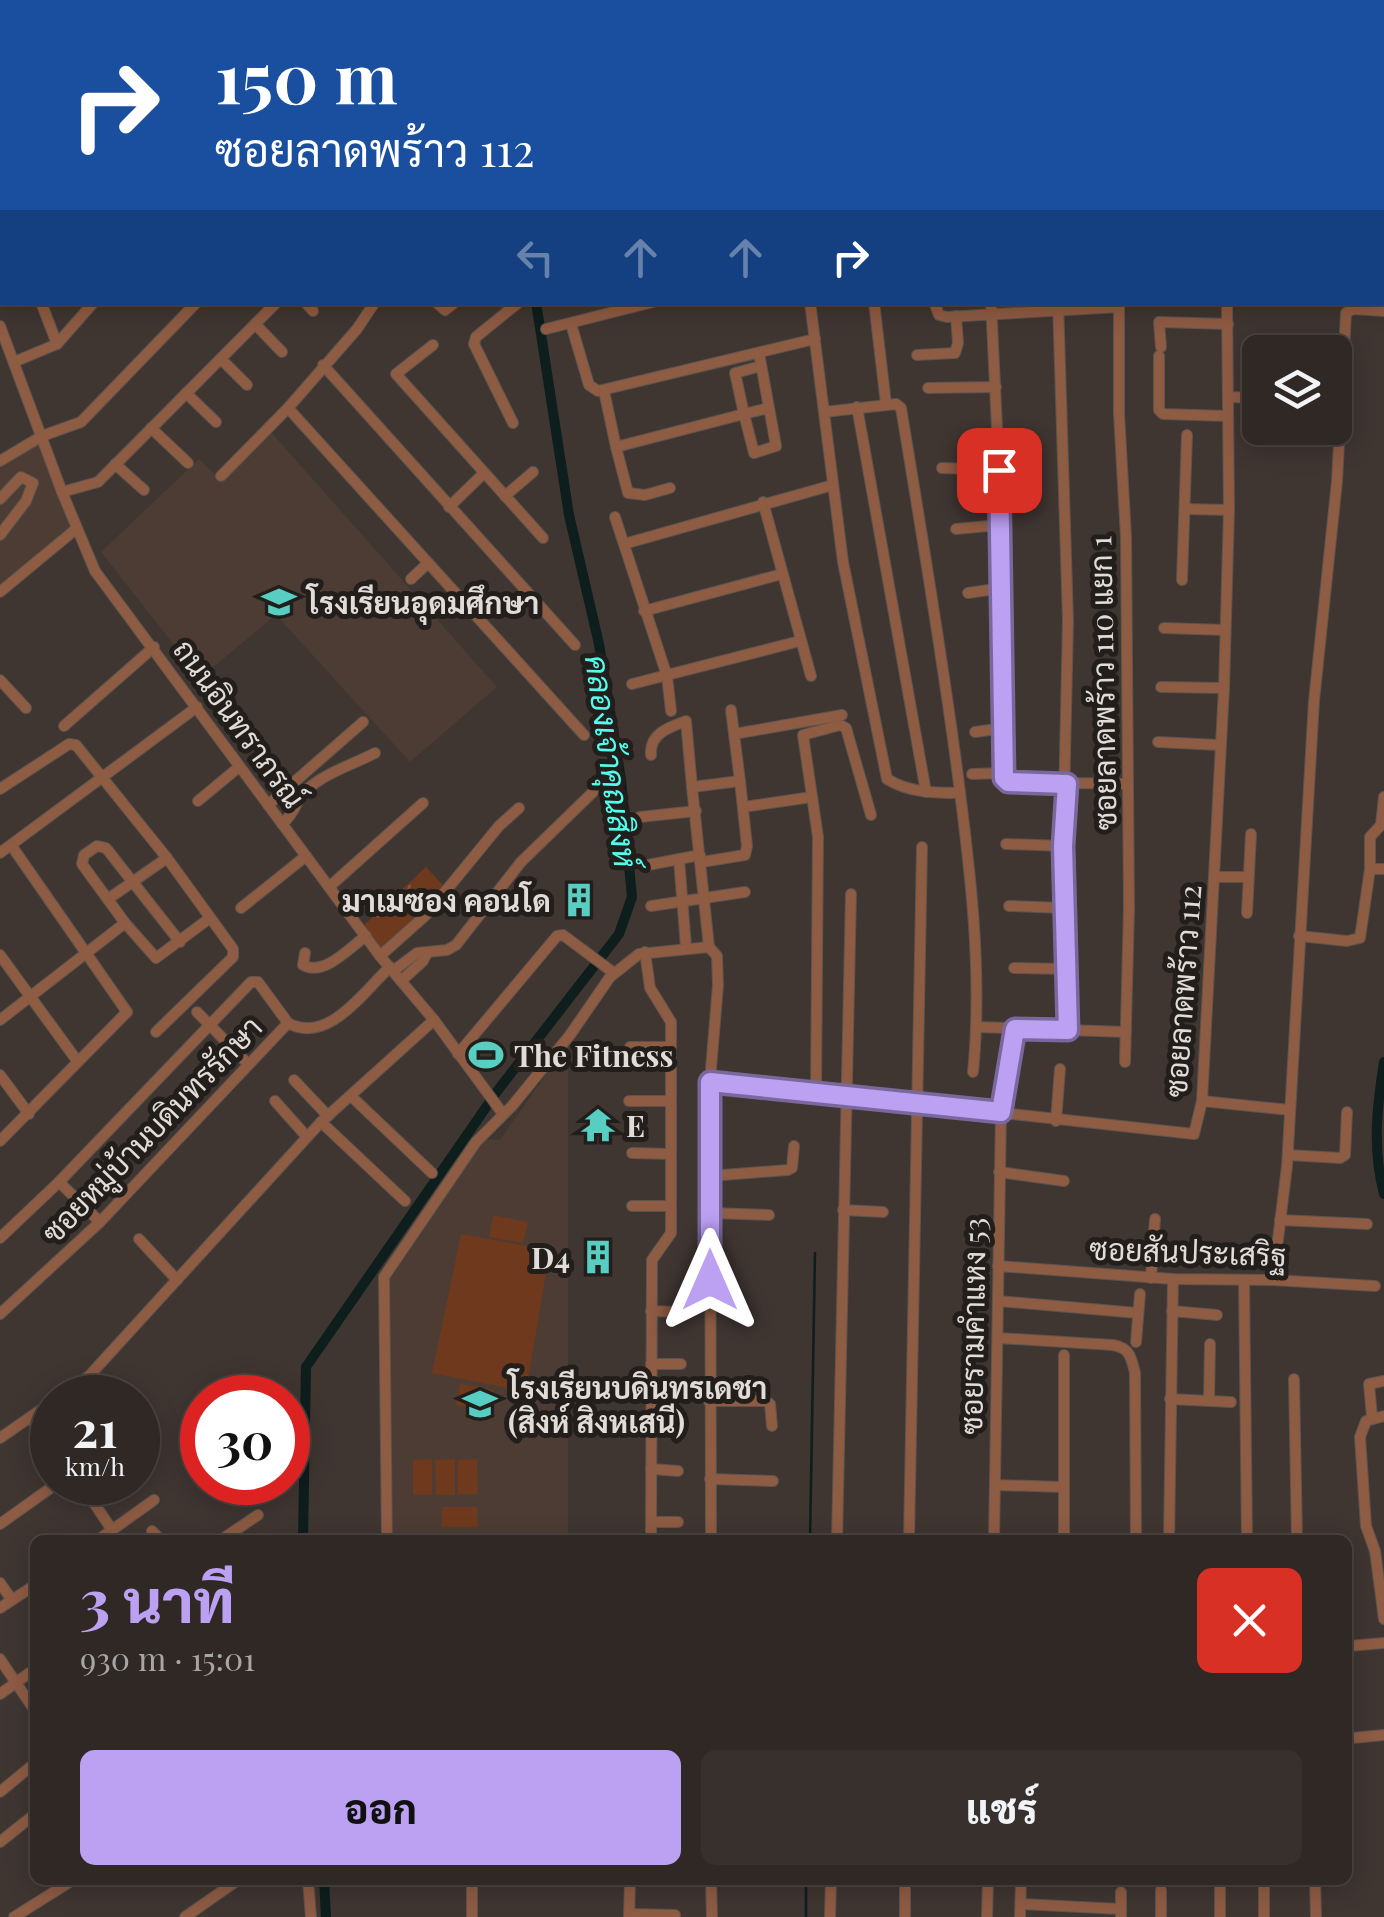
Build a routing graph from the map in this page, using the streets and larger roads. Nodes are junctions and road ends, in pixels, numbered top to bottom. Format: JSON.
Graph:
{"nodes":[{"id":1,"x":42,"y":305,"type":"edge"},
{"id":2,"x":91,"y":305,"type":"edge"},
{"id":3,"x":194,"y":305,"type":"edge"},
{"id":4,"x":274,"y":305,"type":"edge"},
{"id":5,"x":373,"y":305,"type":"edge"},
{"id":6,"x":514,"y":305,"type":"edge"},
{"id":7,"x":642,"y":305,"type":"edge"},
{"id":8,"x":810,"y":305,"type":"edge"},
{"id":9,"x":874,"y":305,"type":"edge"},
{"id":10,"x":935,"y":305,"type":"edge"},
{"id":11,"x":1058,"y":305,"type":"edge"},
{"id":12,"x":1119,"y":305,"type":"edge"},
{"id":13,"x":1228,"y":305,"type":"edge"},
{"id":14,"x":1371,"y":306,"type":"edge"},
{"id":15,"x":992,"y":307,"type":"edge"},
{"id":16,"x":1384,"y":311,"type":"edge"},
{"id":17,"x":956,"y":316,"type":"junction"},
{"id":18,"x":255,"y":324,"type":"junction"},
{"id":19,"x":571,"y":324,"type":"junction"},
{"id":20,"x":1228,"y":324,"type":"junction"},
{"id":21,"x":546,"y":329,"type":"dead end"},
{"id":22,"x":2,"y":334,"type":"edge"},
{"id":23,"x":814,"y":339,"type":"junction"},
{"id":24,"x":57,"y":344,"type":"junction"},
{"id":25,"x":433,"y":344,"type":"dead end"},
{"id":26,"x":282,"y":352,"type":"dead end"},
{"id":27,"x":760,"y":352,"type":"junction"},
{"id":28,"x":917,"y":355,"type":"dead end"},
{"id":29,"x":222,"y":360,"type":"junction"},
{"id":30,"x":14,"y":362,"type":"junction"},
{"id":31,"x":323,"y":365,"type":"junction"},
{"id":32,"x":762,"y":366,"type":"junction"},
{"id":33,"x":247,"y":385,"type":"dead end"},
{"id":34,"x":996,"y":387,"type":"junction"},
{"id":35,"x":928,"y":388,"type":"dead end"},
{"id":36,"x":604,"y":390,"type":"junction"},
{"id":37,"x":186,"y":393,"type":"junction"},
{"id":38,"x":1228,"y":397,"type":"junction"},
{"id":39,"x":1242,"y":397,"type":"edge"},
{"id":40,"x":886,"y":404,"type":"junction"},
{"id":41,"x":857,"y":407,"type":"junction"},
{"id":42,"x":288,"y":408,"type":"junction"},
{"id":43,"x":769,"y":408,"type":"junction"},
{"id":44,"x":824,"y":412,"type":"junction"},
{"id":45,"x":744,"y":414,"type":"junction"},
{"id":46,"x":1228,"y":416,"type":"junction"},
{"id":47,"x":216,"y":422,"type":"dead end"},
{"id":48,"x":513,"y":423,"type":"dead end"},
{"id":49,"x":151,"y":428,"type":"junction"},
{"id":50,"x":42,"y":436,"type":"junction"},
{"id":51,"x":1187,"y":436,"type":"dead end"},
{"id":52,"x":616,"y":447,"type":"junction"},
{"id":53,"x":0,"y":461,"type":"edge"},
{"id":54,"x":188,"y":463,"type":"dead end"},
{"id":55,"x":115,"y":464,"type":"junction"},
{"id":56,"x":942,"y":468,"type":"dead end"},
{"id":57,"x":999,"y":470,"type":"junction"},
{"id":58,"x":534,"y":472,"type":"dead end"},
{"id":59,"x":484,"y":473,"type":"junction"},
{"id":60,"x":221,"y":476,"type":"dead end"},
{"id":61,"x":832,"y":485,"type":"junction"},
{"id":62,"x":670,"y":488,"type":"dead end"},
{"id":63,"x":144,"y":490,"type":"dead end"},
{"id":64,"x":62,"y":492,"type":"junction"},
{"id":65,"x":505,"y":496,"type":"junction"},
{"id":66,"x":0,"y":499,"type":"edge"},
{"id":67,"x":763,"y":502,"type":"junction"},
{"id":68,"x":449,"y":507,"type":"junction"},
{"id":69,"x":1185,"y":509,"type":"junction"},
{"id":70,"x":1229,"y":510,"type":"junction"},
{"id":71,"x":615,"y":517,"type":"dead end"},
{"id":72,"x":999,"y":525,"type":"junction"},
{"id":73,"x":76,"y":529,"type":"junction"},
{"id":74,"x":956,"y":529,"type":"dead end"},
{"id":75,"x":0,"y":535,"type":"edge"},
{"id":76,"x":543,"y":538,"type":"dead end"},
{"id":77,"x":624,"y":544,"type":"junction"},
{"id":78,"x":428,"y":562,"type":"junction"},
{"id":79,"x":782,"y":574,"type":"junction"},
{"id":80,"x":410,"y":579,"type":"dead end"},
{"id":81,"x":1182,"y":580,"type":"dead end"},
{"id":82,"x":1002,"y":588,"type":"junction"},
{"id":83,"x":0,"y":592,"type":"edge"},
{"id":84,"x":968,"y":593,"type":"dead end"},
{"id":85,"x":644,"y":611,"type":"junction"},
{"id":86,"x":1164,"y":628,"type":"dead end"},
{"id":87,"x":1225,"y":630,"type":"junction"},
{"id":88,"x":800,"y":641,"type":"junction"},
{"id":89,"x":575,"y":646,"type":"dead end"},
{"id":90,"x":154,"y":647,"type":"junction"},
{"id":91,"x":667,"y":676,"type":"junction"},
{"id":92,"x":811,"y":676,"type":"dead end"},
{"id":93,"x":0,"y":680,"type":"edge"},
{"id":94,"x":632,"y":684,"type":"dead end"},
{"id":95,"x":1161,"y":686,"type":"dead end"},
{"id":96,"x":1224,"y":688,"type":"junction"},
{"id":97,"x":197,"y":706,"type":"junction"},
{"id":98,"x":26,"y":708,"type":"dead end"},
{"id":99,"x":731,"y":710,"type":"dead end"},
{"id":100,"x":671,"y":711,"type":"dead end"},
{"id":101,"x":842,"y":715,"type":"dead end"},
{"id":102,"x":363,"y":722,"type":"dead end"},
{"id":103,"x":64,"y":726,"type":"dead end"},
{"id":104,"x":1004,"y":728,"type":"junction"},
{"id":105,"x":974,"y":732,"type":"dead end"},
{"id":106,"x":734,"y":734,"type":"junction"},
{"id":107,"x":584,"y":735,"type":"dead end"},
{"id":108,"x":1158,"y":742,"type":"dead end"},
{"id":109,"x":1219,"y":744,"type":"junction"},
{"id":110,"x":375,"y":753,"type":"dead end"},
{"id":111,"x":651,"y":755,"type":"dead end"},
{"id":112,"x":240,"y":767,"type":"junction"},
{"id":113,"x":1004,"y":773,"type":"junction"},
{"id":114,"x":972,"y":774,"type":"dead end"},
{"id":115,"x":104,"y":777,"type":"junction"},
{"id":116,"x":740,"y":781,"type":"junction"},
{"id":117,"x":1067,"y":784,"type":"junction"},
{"id":118,"x":1128,"y":784,"type":"junction"},
{"id":119,"x":692,"y":787,"type":"junction"},
{"id":120,"x":0,"y":788,"type":"edge"},
{"id":121,"x":593,"y":792,"type":"dead end"},
{"id":122,"x":926,"y":792,"type":"junction"},
{"id":123,"x":960,"y":793,"type":"junction"},
{"id":124,"x":1384,"y":797,"type":"edge"},
{"id":125,"x":805,"y":798,"type":"dead end"},
{"id":126,"x":198,"y":801,"type":"dead end"},
{"id":127,"x":423,"y":803,"type":"dead end"},
{"id":128,"x":268,"y":805,"type":"junction"},
{"id":129,"x":519,"y":808,"type":"dead end"},
{"id":130,"x":744,"y":808,"type":"junction"},
{"id":131,"x":696,"y":811,"type":"junction"},
{"id":132,"x":871,"y":815,"type":"dead end"},
{"id":133,"x":640,"y":818,"type":"dead end"},
{"id":134,"x":282,"y":824,"type":"junction"},
{"id":135,"x":1251,"y":834,"type":"dead end"},
{"id":136,"x":1006,"y":844,"type":"dead end"},
{"id":137,"x":11,"y":845,"type":"junction"},
{"id":138,"x":1063,"y":846,"type":"junction"},
{"id":139,"x":922,"y":847,"type":"dead end"},
{"id":140,"x":0,"y":853,"type":"edge"},
{"id":141,"x":306,"y":856,"type":"junction"},
{"id":142,"x":167,"y":858,"type":"junction"},
{"id":143,"x":679,"y":858,"type":"junction"},
{"id":144,"x":701,"y":858,"type":"junction"},
{"id":145,"x":648,"y":865,"type":"dead end"},
{"id":146,"x":1384,"y":869,"type":"edge"},
{"id":147,"x":1370,"y":870,"type":"junction"},
{"id":148,"x":1215,"y":876,"type":"junction"},
{"id":149,"x":1248,"y":876,"type":"junction"},
{"id":150,"x":133,"y":882,"type":"junction"},
{"id":151,"x":329,"y":887,"type":"junction"},
{"id":152,"x":745,"y":892,"type":"dead end"},
{"id":153,"x":851,"y":894,"type":"dead end"},
{"id":154,"x":706,"y":899,"type":"junction"},
{"id":155,"x":108,"y":900,"type":"junction"},
{"id":156,"x":682,"y":901,"type":"junction"},
{"id":157,"x":650,"y":906,"type":"dead end"},
{"id":158,"x":1010,"y":906,"type":"dead end"},
{"id":159,"x":241,"y":908,"type":"dead end"},
{"id":160,"x":1064,"y":908,"type":"junction"},
{"id":161,"x":1247,"y":913,"type":"dead end"},
{"id":162,"x":210,"y":918,"type":"junction"},
{"id":163,"x":125,"y":923,"type":"junction"},
{"id":164,"x":366,"y":936,"type":"junction"},
{"id":165,"x":1300,"y":936,"type":"junction"},
{"id":166,"x":180,"y":942,"type":"junction"},
{"id":167,"x":709,"y":946,"type":"junction"},
{"id":168,"x":686,"y":947,"type":"junction"},
{"id":169,"x":646,"y":952,"type":"junction"},
{"id":170,"x":305,"y":953,"type":"dead end"},
{"id":171,"x":426,"y":953,"type":"junction"},
{"id":172,"x":88,"y":954,"type":"junction"},
{"id":173,"x":0,"y":955,"type":"edge"},
{"id":174,"x":380,"y":956,"type":"junction"},
{"id":175,"x":1014,"y":968,"type":"dead end"},
{"id":176,"x":1066,"y":968,"type":"junction"},
{"id":177,"x":391,"y":969,"type":"junction"},
{"id":178,"x":609,"y":970,"type":"junction"},
{"id":179,"x":401,"y":981,"type":"junction"},
{"id":180,"x":30,"y":998,"type":"junction"},
{"id":181,"x":197,"y":1012,"type":"dead end"},
{"id":182,"x":0,"y":1020,"type":"edge"},
{"id":183,"x":434,"y":1020,"type":"junction"},
{"id":184,"x":288,"y":1023,"type":"junction"},
{"id":185,"x":210,"y":1026,"type":"junction"},
{"id":186,"x":977,"y":1027,"type":"junction"},
{"id":187,"x":1015,"y":1029,"type":"junction"},
{"id":188,"x":1068,"y":1030,"type":"junction"},
{"id":189,"x":156,"y":1032,"type":"dead end"},
{"id":190,"x":1126,"y":1032,"type":"junction"},
{"id":191,"x":630,"y":1047,"type":"dead end"},
{"id":192,"x":671,"y":1047,"type":"junction"},
{"id":193,"x":458,"y":1054,"type":"junction"},
{"id":194,"x":78,"y":1062,"type":"junction"},
{"id":195,"x":1126,"y":1062,"type":"dead end"},
{"id":196,"x":248,"y":1064,"type":"junction"},
{"id":197,"x":1060,"y":1069,"type":"dead end"},
{"id":198,"x":972,"y":1072,"type":"dead end"},
{"id":199,"x":0,"y":1076,"type":"edge"},
{"id":200,"x":294,"y":1080,"type":"dead end"},
{"id":201,"x":710,"y":1082,"type":"junction"},
{"id":202,"x":816,"y":1091,"type":"junction"},
{"id":203,"x":849,"y":1095,"type":"junction"},
{"id":204,"x":352,"y":1097,"type":"junction"},
{"id":205,"x":1202,"y":1100,"type":"junction"},
{"id":206,"x":629,"y":1101,"type":"dead end"},
{"id":207,"x":671,"y":1101,"type":"junction"},
{"id":208,"x":275,"y":1102,"type":"dead end"},
{"id":209,"x":917,"y":1103,"type":"junction"},
{"id":210,"x":498,"y":1110,"type":"junction"},
{"id":211,"x":1290,"y":1110,"type":"junction"},
{"id":212,"x":1001,"y":1112,"type":"junction"},
{"id":213,"x":1347,"y":1112,"type":"dead end"},
{"id":214,"x":29,"y":1114,"type":"junction"},
{"id":215,"x":325,"y":1119,"type":"junction"},
{"id":216,"x":1056,"y":1121,"type":"junction"},
{"id":217,"x":307,"y":1137,"type":"junction"},
{"id":218,"x":0,"y":1140,"type":"edge"},
{"id":219,"x":794,"y":1146,"type":"dead end"},
{"id":220,"x":632,"y":1154,"type":"dead end"},
{"id":221,"x":671,"y":1154,"type":"junction"},
{"id":222,"x":1288,"y":1154,"type":"junction"},
{"id":223,"x":432,"y":1172,"type":"dead end"},
{"id":224,"x":999,"y":1172,"type":"junction"},
{"id":225,"x":710,"y":1176,"type":"junction"},
{"id":226,"x":1064,"y":1181,"type":"dead end"},
{"id":227,"x":60,"y":1182,"type":"junction"},
{"id":228,"x":406,"y":1201,"type":"dead end"},
{"id":229,"x":632,"y":1206,"type":"dead end"},
{"id":230,"x":671,"y":1206,"type":"junction"},
{"id":231,"x":844,"y":1210,"type":"junction"},
{"id":232,"x":882,"y":1212,"type":"dead end"},
{"id":233,"x":710,"y":1213,"type":"junction"},
{"id":234,"x":769,"y":1215,"type":"dead end"},
{"id":235,"x":1156,"y":1220,"type":"dead end"},
{"id":236,"x":1280,"y":1220,"type":"junction"},
{"id":237,"x":100,"y":1222,"type":"junction"},
{"id":238,"x":1367,"y":1224,"type":"dead end"},
{"id":239,"x":0,"y":1238,"type":"edge"},
{"id":240,"x":139,"y":1238,"type":"dead end"},
{"id":241,"x":998,"y":1266,"type":"junction"},
{"id":242,"x":1151,"y":1278,"type":"junction"},
{"id":243,"x":1173,"y":1279,"type":"junction"},
{"id":244,"x":177,"y":1280,"type":"junction"},
{"id":245,"x":1244,"y":1280,"type":"junction"},
{"id":246,"x":1272,"y":1280,"type":"junction"},
{"id":247,"x":1375,"y":1286,"type":"dead end"},
{"id":248,"x":1140,"y":1294,"type":"dead end"},
{"id":249,"x":998,"y":1301,"type":"junction"},
{"id":250,"x":652,"y":1312,"type":"junction"},
{"id":251,"x":678,"y":1312,"type":"dead end"},
{"id":252,"x":1138,"y":1312,"type":"junction"},
{"id":253,"x":1172,"y":1312,"type":"junction"},
{"id":254,"x":0,"y":1314,"type":"edge"},
{"id":255,"x":1217,"y":1315,"type":"dead end"},
{"id":256,"x":998,"y":1338,"type":"junction"},
{"id":257,"x":1136,"y":1342,"type":"dead end"},
{"id":258,"x":1210,"y":1344,"type":"dead end"},
{"id":259,"x":1064,"y":1355,"type":"dead end"},
{"id":260,"x":652,"y":1364,"type":"junction"},
{"id":261,"x":680,"y":1364,"type":"dead end"},
{"id":262,"x":90,"y":1375,"type":"edge"},
{"id":263,"x":1294,"y":1379,"type":"dead end"},
{"id":264,"x":1384,"y":1381,"type":"edge"},
{"id":265,"x":1170,"y":1399,"type":"junction"},
{"id":266,"x":709,"y":1401,"type":"junction"},
{"id":267,"x":1209,"y":1401,"type":"junction"},
{"id":268,"x":1231,"y":1402,"type":"dead end"},
{"id":269,"x":1378,"y":1416,"type":"edge"},
{"id":270,"x":30,"y":1418,"type":"edge"},
{"id":271,"x":652,"y":1418,"type":"junction"},
{"id":272,"x":679,"y":1418,"type":"dead end"},
{"id":273,"x":772,"y":1426,"type":"dead end"},
{"id":274,"x":0,"y":1438,"type":"edge"},
{"id":275,"x":652,"y":1469,"type":"junction"},
{"id":276,"x":678,"y":1471,"type":"dead end"},
{"id":277,"x":710,"y":1479,"type":"junction"},
{"id":278,"x":773,"y":1482,"type":"dead end"},
{"id":279,"x":996,"y":1485,"type":"junction"},
{"id":280,"x":1063,"y":1487,"type":"junction"},
{"id":281,"x":30,"y":1502,"type":"edge"},
{"id":282,"x":95,"y":1505,"type":"edge"},
{"id":283,"x":147,"y":1505,"type":"edge"},
{"id":284,"x":258,"y":1516,"type":"dead end"},
{"id":285,"x":652,"y":1522,"type":"junction"},
{"id":286,"x":678,"y":1522,"type":"dead end"},
{"id":287,"x":0,"y":1524,"type":"edge"},
{"id":288,"x":112,"y":1530,"type":"junction"},
{"id":289,"x":152,"y":1530,"type":"dead end"},
{"id":290,"x":105,"y":1535,"type":"edge"},
{"id":291,"x":156,"y":1535,"type":"edge"},
{"id":292,"x":229,"y":1535,"type":"edge"},
{"id":293,"x":387,"y":1535,"type":"edge"},
{"id":294,"x":652,"y":1535,"type":"edge"},
{"id":295,"x":711,"y":1535,"type":"edge"},
{"id":296,"x":837,"y":1535,"type":"edge"},
{"id":297,"x":909,"y":1535,"type":"edge"},
{"id":298,"x":994,"y":1535,"type":"edge"},
{"id":299,"x":1064,"y":1535,"type":"edge"},
{"id":300,"x":1136,"y":1535,"type":"edge"},
{"id":301,"x":1170,"y":1535,"type":"edge"},
{"id":302,"x":1247,"y":1535,"type":"edge"},
{"id":303,"x":1298,"y":1535,"type":"edge"},
{"id":304,"x":0,"y":1583,"type":"edge"},
{"id":305,"x":30,"y":1588,"type":"edge"},
{"id":306,"x":12,"y":1600,"type":"junction"},
{"id":307,"x":0,"y":1608,"type":"edge"},
{"id":308,"x":1384,"y":1619,"type":"edge"},
{"id":309,"x":1384,"y":1643,"type":"edge"},
{"id":310,"x":1352,"y":1646,"type":"edge"},
{"id":311,"x":0,"y":1659,"type":"edge"},
{"id":312,"x":30,"y":1672,"type":"edge"},
{"id":313,"x":16,"y":1682,"type":"junction"},
{"id":314,"x":0,"y":1694,"type":"edge"},
{"id":315,"x":30,"y":1703,"type":"edge"},
{"id":316,"x":1384,"y":1736,"type":"edge"},
{"id":317,"x":1352,"y":1738,"type":"dead end"},
{"id":318,"x":30,"y":1767,"type":"edge"},
{"id":319,"x":0,"y":1792,"type":"edge"},
{"id":320,"x":30,"y":1818,"type":"edge"},
{"id":321,"x":0,"y":1842,"type":"edge"},
{"id":322,"x":65,"y":1885,"type":"edge"},
{"id":323,"x":231,"y":1885,"type":"edge"},
{"id":324,"x":308,"y":1885,"type":"edge"},
{"id":325,"x":472,"y":1885,"type":"edge"},
{"id":326,"x":630,"y":1885,"type":"edge"},
{"id":327,"x":711,"y":1885,"type":"edge"},
{"id":328,"x":831,"y":1885,"type":"edge"},
{"id":329,"x":905,"y":1885,"type":"edge"},
{"id":330,"x":988,"y":1885,"type":"edge"},
{"id":331,"x":1021,"y":1885,"type":"edge"},
{"id":332,"x":1220,"y":1885,"type":"edge"},
{"id":333,"x":1264,"y":1885,"type":"edge"},
{"id":334,"x":1315,"y":1885,"type":"edge"},
{"id":335,"x":1161,"y":1890,"type":"dead end"},
{"id":336,"x":1121,"y":1892,"type":"dead end"},
{"id":337,"x":1020,"y":1904,"type":"junction"},
{"id":338,"x":1121,"y":1913,"type":"edge"},
{"id":339,"x":629,"y":1915,"type":"edge"},
{"id":340,"x":675,"y":1915,"type":"edge"},
{"id":341,"x":14,"y":1917,"type":"edge"},
{"id":342,"x":184,"y":1917,"type":"edge"},
{"id":343,"x":311,"y":1917,"type":"edge"},
{"id":344,"x":472,"y":1917,"type":"edge"},
{"id":345,"x":712,"y":1917,"type":"edge"},
{"id":346,"x":830,"y":1917,"type":"edge"},
{"id":347,"x":905,"y":1917,"type":"edge"},
{"id":348,"x":987,"y":1917,"type":"edge"},
{"id":349,"x":1020,"y":1917,"type":"edge"},
{"id":350,"x":1161,"y":1917,"type":"edge"},
{"id":351,"x":1220,"y":1917,"type":"edge"},
{"id":352,"x":1264,"y":1917,"type":"edge"},
{"id":353,"x":1316,"y":1917,"type":"edge"}],
"edges":[{"from":1,"to":24,"type":"street"},
{"from":2,"to":24,"type":"street"},
{"from":3,"to":50,"type":"street"},
{"from":4,"to":18,"type":"street"},
{"from":5,"to":31,"type":"street"},
{"from":6,"to":48,"type":"street"},
{"from":7,"to":19,"type":"street"},
{"from":8,"to":23,"type":"street"},
{"from":9,"to":40,"type":"street"},
{"from":10,"to":17,"type":"street"},
{"from":11,"to":12,"type":"street"},
{"from":11,"to":15,"type":"street"},
{"from":11,"to":117,"type":"street"},
{"from":12,"to":118,"type":"street","name":"ซอยลาดพร้าว 110 แยก 1"},
{"from":13,"to":20,"type":"street","name":"ซอยลาดพร้าว 112"},
{"from":14,"to":16,"type":"street"},
{"from":14,"to":165,"type":"street"},
{"from":15,"to":17,"type":"street"},
{"from":15,"to":34,"type":"street"},
{"from":17,"to":28,"type":"street"},
{"from":18,"to":26,"type":"street"},
{"from":18,"to":29,"type":"street"},
{"from":19,"to":21,"type":"street"},
{"from":19,"to":36,"type":"street"},
{"from":20,"to":38,"type":"street","name":"ซอยลาดพร้าว 112"},
{"from":20,"to":46,"type":"street"},
{"from":22,"to":30,"type":"street","name":"ถนนอินทราภรณ์"},
{"from":23,"to":27,"type":"street"},
{"from":23,"to":44,"type":"street"},
{"from":24,"to":30,"type":"street"},
{"from":25,"to":59,"type":"street"},
{"from":27,"to":32,"type":"street"},
{"from":27,"to":36,"type":"street"},
{"from":29,"to":33,"type":"street"},
{"from":29,"to":37,"type":"street"},
{"from":30,"to":50,"type":"street","name":"ถนนอินทราภรณ์"},
{"from":31,"to":42,"type":"street"},
{"from":31,"to":68,"type":"street"},
{"from":32,"to":43,"type":"street"},
{"from":32,"to":45,"type":"street"},
{"from":34,"to":35,"type":"street"},
{"from":34,"to":57,"type":"street"},
{"from":36,"to":52,"type":"street"},
{"from":37,"to":47,"type":"street"},
{"from":37,"to":49,"type":"street"},
{"from":38,"to":39,"type":"street"},
{"from":38,"to":46,"type":"street","name":"ซอยลาดพร้าว 112"},
{"from":40,"to":41,"type":"street"},
{"from":40,"to":123,"type":"street"},
{"from":41,"to":44,"type":"street"},
{"from":41,"to":122,"type":"street"},
{"from":42,"to":60,"type":"street"},
{"from":42,"to":78,"type":"street"},
{"from":43,"to":45,"type":"street"},
{"from":43,"to":45,"type":"street"},
{"from":44,"to":61,"type":"street"},
{"from":45,"to":52,"type":"street"},
{"from":46,"to":70,"type":"street","name":"ซอยลาดพร้าว 112"},
{"from":49,"to":54,"type":"street"},
{"from":49,"to":55,"type":"street"},
{"from":50,"to":53,"type":"street"},
{"from":50,"to":64,"type":"street","name":"ถนนอินทราภรณ์"},
{"from":51,"to":69,"type":"street"},
{"from":52,"to":62,"type":"street"},
{"from":55,"to":63,"type":"street"},
{"from":55,"to":64,"type":"street"},
{"from":56,"to":57,"type":"street"},
{"from":57,"to":72,"type":"street"},
{"from":58,"to":65,"type":"street"},
{"from":59,"to":65,"type":"street"},
{"from":59,"to":68,"type":"street"},
{"from":61,"to":67,"type":"street"},
{"from":61,"to":122,"type":"street"},
{"from":64,"to":73,"type":"street","name":"ถนนอินทราภรณ์"},
{"from":65,"to":76,"type":"street"},
{"from":66,"to":75,"type":"street"},
{"from":67,"to":77,"type":"street"},
{"from":67,"to":79,"type":"street"},
{"from":68,"to":89,"type":"street"},
{"from":69,"to":70,"type":"street"},
{"from":69,"to":81,"type":"street"},
{"from":70,"to":87,"type":"street","name":"ซอยลาดพร้าว 112"},
{"from":71,"to":77,"type":"street"},
{"from":72,"to":74,"type":"street"},
{"from":72,"to":82,"type":"street"},
{"from":73,"to":83,"type":"street"},
{"from":73,"to":90,"type":"street","name":"ถนนอินทราภรณ์"},
{"from":77,"to":85,"type":"street"},
{"from":78,"to":80,"type":"street"},
{"from":78,"to":107,"type":"street"},
{"from":79,"to":85,"type":"street"},
{"from":79,"to":88,"type":"street"},
{"from":82,"to":84,"type":"street"},
{"from":82,"to":104,"type":"street"},
{"from":85,"to":91,"type":"street"},
{"from":86,"to":87,"type":"street"},
{"from":87,"to":96,"type":"street","name":"ซอยลาดพร้าว 112"},
{"from":88,"to":91,"type":"street"},
{"from":88,"to":92,"type":"street"},
{"from":90,"to":97,"type":"street","name":"ถนนอินทราภรณ์"},
{"from":90,"to":103,"type":"street"},
{"from":91,"to":94,"type":"street"},
{"from":91,"to":100,"type":"street"},
{"from":93,"to":98,"type":"street"},
{"from":95,"to":96,"type":"street"},
{"from":96,"to":109,"type":"street","name":"ซอยลาดพร้าว 112"},
{"from":97,"to":112,"type":"street","name":"ถนนอินทราภรณ์"},
{"from":97,"to":115,"type":"street"},
{"from":99,"to":106,"type":"street"},
{"from":101,"to":106,"type":"street"},
{"from":102,"to":128,"type":"street"},
{"from":104,"to":105,"type":"street"},
{"from":104,"to":113,"type":"street"},
{"from":106,"to":116,"type":"street"},
{"from":108,"to":109,"type":"street"},
{"from":109,"to":148,"type":"street","name":"ซอยลาดพร้าว 112"},
{"from":110,"to":134,"type":"street"},
{"from":111,"to":119,"type":"street"},
{"from":112,"to":126,"type":"street"},
{"from":112,"to":128,"type":"street","name":"ถนนอินทราภรณ์"},
{"from":113,"to":114,"type":"street"},
{"from":113,"to":117,"type":"street"},
{"from":115,"to":120,"type":"street"},
{"from":115,"to":137,"type":"street"},
{"from":115,"to":142,"type":"street"},
{"from":116,"to":119,"type":"street"},
{"from":116,"to":130,"type":"street"},
{"from":117,"to":118,"type":"street"},
{"from":117,"to":138,"type":"street"},
{"from":118,"to":190,"type":"street","name":"ซอยลาดพร้าว 110 แยก 1"},
{"from":119,"to":131,"type":"street"},
{"from":121,"to":171,"type":"street","name":"ซอยหมู่บ้านบดินทรรักษา"},
{"from":122,"to":123,"type":"street"},
{"from":123,"to":186,"type":"street"},
{"from":124,"to":147,"type":"street"},
{"from":125,"to":130,"type":"street"},
{"from":127,"to":151,"type":"street"},
{"from":128,"to":134,"type":"street","name":"ถนนอินทราภรณ์"},
{"from":129,"to":174,"type":"street"},
{"from":130,"to":144,"type":"street"},
{"from":131,"to":133,"type":"street"},
{"from":131,"to":144,"type":"street"},
{"from":132,"to":202,"type":"street"},
{"from":134,"to":141,"type":"street","name":"ถนนอินทราภรณ์"},
{"from":135,"to":149,"type":"street"},
{"from":136,"to":138,"type":"street"},
{"from":137,"to":140,"type":"street"},
{"from":137,"to":172,"type":"street"},
{"from":138,"to":160,"type":"street"},
{"from":139,"to":209,"type":"street"},
{"from":141,"to":151,"type":"street","name":"ถนนอินทราภรณ์"},
{"from":141,"to":159,"type":"street"},
{"from":142,"to":150,"type":"street"},
{"from":142,"to":162,"type":"street"},
{"from":143,"to":144,"type":"street"},
{"from":143,"to":145,"type":"street"},
{"from":143,"to":156,"type":"street"},
{"from":144,"to":154,"type":"street"},
{"from":146,"to":147,"type":"street"},
{"from":147,"to":165,"type":"street"},
{"from":148,"to":149,"type":"street"},
{"from":148,"to":205,"type":"street","name":"ซอยลาดพร้าว 112"},
{"from":149,"to":161,"type":"street"},
{"from":150,"to":155,"type":"street"},
{"from":150,"to":155,"type":"street"},
{"from":150,"to":166,"type":"street"},
{"from":151,"to":164,"type":"street","name":"ถนนอินทราภรณ์"},
{"from":152,"to":154,"type":"street"},
{"from":153,"to":203,"type":"street"},
{"from":154,"to":156,"type":"street"},
{"from":154,"to":167,"type":"street"},
{"from":155,"to":163,"type":"street"},
{"from":156,"to":157,"type":"street"},
{"from":156,"to":168,"type":"street"},
{"from":158,"to":160,"type":"street"},
{"from":160,"to":176,"type":"street"},
{"from":162,"to":166,"type":"street"},
{"from":162,"to":189,"type":"street"},
{"from":163,"to":166,"type":"street"},
{"from":163,"to":172,"type":"street"},
{"from":164,"to":170,"type":"street"},
{"from":164,"to":174,"type":"street","name":"ถนนอินทราภรณ์"},
{"from":165,"to":211,"type":"street"},
{"from":167,"to":168,"type":"street"},
{"from":167,"to":201,"type":"street"},
{"from":168,"to":169,"type":"street"},
{"from":169,"to":178,"type":"street"},
{"from":169,"to":192,"type":"street"},
{"from":171,"to":177,"type":"street","name":"ซอยหมู่บ้านบดินทรรักษา"},
{"from":171,"to":179,"type":"street"},
{"from":172,"to":180,"type":"street"},
{"from":172,"to":194,"type":"street"},
{"from":173,"to":180,"type":"street"},
{"from":174,"to":177,"type":"street","name":"ถนนอินทราภรณ์"},
{"from":175,"to":176,"type":"street"},
{"from":176,"to":188,"type":"street"},
{"from":177,"to":179,"type":"street","name":"ถนนอินทราภรณ์"},
{"from":177,"to":184,"type":"street","name":"ซอยหมู่บ้านบดินทรรักษา"},
{"from":178,"to":193,"type":"street"},
{"from":178,"to":210,"type":"street"},
{"from":179,"to":183,"type":"street","name":"ถนนอินทราภรณ์"},
{"from":180,"to":182,"type":"street"},
{"from":180,"to":194,"type":"street"},
{"from":181,"to":185,"type":"street"},
{"from":183,"to":193,"type":"street","name":"ถนนอินทราภรณ์"},
{"from":183,"to":204,"type":"street"},
{"from":184,"to":185,"type":"street"},
{"from":184,"to":196,"type":"street","name":"ซอยหมู่บ้านบดินทรรักษา"},
{"from":185,"to":196,"type":"street"},
{"from":185,"to":227,"type":"street"},
{"from":186,"to":187,"type":"street"},
{"from":186,"to":198,"type":"street"},
{"from":187,"to":188,"type":"street"},
{"from":187,"to":212,"type":"street","name":"ซอยรามคำแหง 53"},
{"from":188,"to":190,"type":"street"},
{"from":190,"to":195,"type":"street","name":"ซอยลาดพร้าว 110 แยก 1"},
{"from":191,"to":192,"type":"street"},
{"from":192,"to":207,"type":"street"},
{"from":193,"to":210,"type":"street","name":"ถนนอินทราภรณ์"},
{"from":194,"to":214,"type":"street"},
{"from":196,"to":237,"type":"street","name":"ซอยหมู่บ้านบดินทรรักษา"},
{"from":197,"to":216,"type":"street"},
{"from":199,"to":214,"type":"street"},
{"from":200,"to":215,"type":"street"},
{"from":201,"to":202,"type":"street","name":"ซอยลาดพร้าว 112"},
{"from":201,"to":225,"type":"street"},
{"from":202,"to":203,"type":"street","name":"ซอยลาดพร้าว 112"},
{"from":203,"to":209,"type":"street","name":"ซอยลาดพร้าว 112"},
{"from":203,"to":231,"type":"street"},
{"from":204,"to":215,"type":"street"},
{"from":204,"to":223,"type":"street"},
{"from":205,"to":211,"type":"street"},
{"from":205,"to":216,"type":"street","name":"ซอยลาดพร้าว 112"},
{"from":206,"to":207,"type":"street"},
{"from":207,"to":221,"type":"street"},
{"from":208,"to":217,"type":"street"},
{"from":209,"to":212,"type":"street","name":"ซอยลาดพร้าว 112"},
{"from":209,"to":297,"type":"street"},
{"from":210,"to":293,"type":"street"},
{"from":211,"to":222,"type":"street"},
{"from":212,"to":216,"type":"street","name":"ซอยลาดพร้าว 112"},
{"from":212,"to":224,"type":"street","name":"ซอยรามคำแหง 53"},
{"from":213,"to":222,"type":"street"},
{"from":214,"to":218,"type":"street"},
{"from":215,"to":217,"type":"street"},
{"from":215,"to":228,"type":"street"},
{"from":217,"to":244,"type":"street"},
{"from":219,"to":225,"type":"street"},
{"from":220,"to":221,"type":"street"},
{"from":221,"to":230,"type":"street"},
{"from":222,"to":236,"type":"street"},
{"from":224,"to":226,"type":"street"},
{"from":224,"to":241,"type":"street","name":"ซอยรามคำแหง 53"},
{"from":225,"to":233,"type":"street"},
{"from":227,"to":237,"type":"street"},
{"from":227,"to":239,"type":"street"},
{"from":229,"to":230,"type":"street"},
{"from":230,"to":250,"type":"street"},
{"from":231,"to":232,"type":"street"},
{"from":231,"to":296,"type":"street"},
{"from":233,"to":234,"type":"street"},
{"from":233,"to":266,"type":"street"},
{"from":235,"to":242,"type":"street"},
{"from":236,"to":238,"type":"street"},
{"from":236,"to":246,"type":"street"},
{"from":237,"to":254,"type":"street","name":"ซอยหมู่บ้านบดินทรรักษา"},
{"from":240,"to":244,"type":"street"},
{"from":241,"to":242,"type":"street","name":"ซอยสันประเสริฐ"},
{"from":241,"to":249,"type":"street","name":"ซอยรามคำแหง 53"},
{"from":242,"to":243,"type":"street","name":"ซอยสันประเสริฐ"},
{"from":243,"to":245,"type":"street","name":"ซอยสันประเสริฐ"},
{"from":243,"to":253,"type":"street"},
{"from":244,"to":262,"type":"street"},
{"from":245,"to":246,"type":"street","name":"ซอยสันประเสริฐ"},
{"from":245,"to":302,"type":"street"},
{"from":246,"to":247,"type":"street","name":"ซอยสันประเสริฐ"},
{"from":248,"to":252,"type":"street"},
{"from":249,"to":252,"type":"street"},
{"from":249,"to":256,"type":"street","name":"ซอยรามคำแหง 53"},
{"from":250,"to":251,"type":"street"},
{"from":250,"to":260,"type":"street"},
{"from":252,"to":257,"type":"street"},
{"from":253,"to":255,"type":"street"},
{"from":253,"to":265,"type":"street"},
{"from":256,"to":279,"type":"street","name":"ซอยรามคำแหง 53"},
{"from":256,"to":300,"type":"street"},
{"from":258,"to":267,"type":"street"},
{"from":259,"to":280,"type":"street"},
{"from":260,"to":261,"type":"street"},
{"from":260,"to":271,"type":"street"},
{"from":263,"to":303,"type":"street"},
{"from":264,"to":269,"type":"street"},
{"from":265,"to":267,"type":"street"},
{"from":265,"to":301,"type":"street"},
{"from":266,"to":273,"type":"street"},
{"from":266,"to":277,"type":"street"},
{"from":267,"to":268,"type":"street"},
{"from":269,"to":308,"type":"street"},
{"from":270,"to":274,"type":"street"},
{"from":271,"to":272,"type":"street"},
{"from":271,"to":275,"type":"street"},
{"from":275,"to":276,"type":"street"},
{"from":275,"to":285,"type":"street"},
{"from":277,"to":278,"type":"street"},
{"from":277,"to":295,"type":"street"},
{"from":279,"to":280,"type":"street"},
{"from":279,"to":298,"type":"street","name":"ซอยรามคำแหง 53"},
{"from":280,"to":299,"type":"street"},
{"from":281,"to":287,"type":"street"},
{"from":282,"to":288,"type":"street"},
{"from":283,"to":288,"type":"street"},
{"from":284,"to":292,"type":"street"},
{"from":285,"to":286,"type":"street"},
{"from":285,"to":294,"type":"street"},
{"from":288,"to":290,"type":"street"},
{"from":289,"to":291,"type":"street"},
{"from":304,"to":306,"type":"street"},
{"from":305,"to":306,"type":"street"},
{"from":306,"to":307,"type":"street"},
{"from":309,"to":310,"type":"street"},
{"from":311,"to":313,"type":"street"},
{"from":312,"to":313,"type":"street"},
{"from":313,"to":314,"type":"street"},
{"from":313,"to":315,"type":"street"},
{"from":316,"to":317,"type":"street"},
{"from":318,"to":319,"type":"street"},
{"from":320,"to":321,"type":"street"},
{"from":322,"to":341,"type":"street"},
{"from":323,"to":342,"type":"street"},
{"from":324,"to":343,"type":"street"},
{"from":325,"to":344,"type":"street"},
{"from":326,"to":339,"type":"street"},
{"from":327,"to":345,"type":"street"},
{"from":328,"to":346,"type":"street"},
{"from":329,"to":347,"type":"street"},
{"from":330,"to":348,"type":"street"},
{"from":331,"to":337,"type":"street"},
{"from":332,"to":351,"type":"street"},
{"from":333,"to":352,"type":"street"},
{"from":334,"to":353,"type":"street"},
{"from":335,"to":350,"type":"street"},
{"from":336,"to":338,"type":"street"},
{"from":337,"to":338,"type":"street"},
{"from":337,"to":349,"type":"street"},
{"from":339,"to":340,"type":"street"}]}
